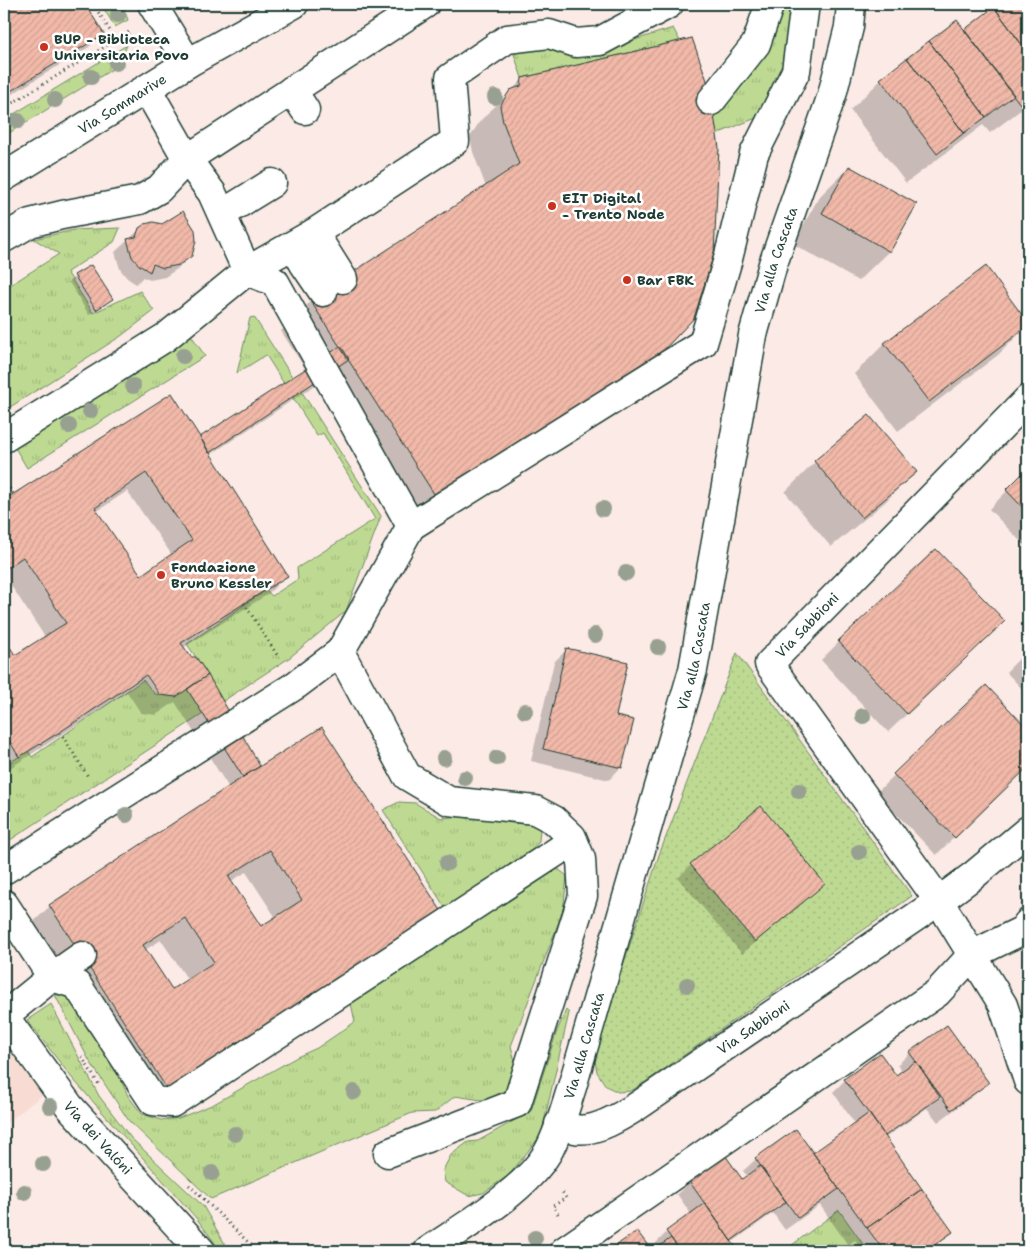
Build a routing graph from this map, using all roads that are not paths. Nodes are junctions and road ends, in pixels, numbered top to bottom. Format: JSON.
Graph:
{"nodes":[{"id":1,"x":152,"y":4,"type":"edge"},
{"id":2,"x":294,"y":4,"type":"edge"},
{"id":3,"x":425,"y":4,"type":"edge"},
{"id":4,"x":669,"y":4,"type":"edge"},
{"id":5,"x":768,"y":4,"type":"edge"},
{"id":6,"x":805,"y":4,"type":"edge"},
{"id":7,"x":851,"y":4,"type":"edge"},
{"id":8,"x":188,"y":63,"type":"junction"},
{"id":9,"x":147,"y":89,"type":"junction"},
{"id":10,"x":711,"y":101,"type":"dead end"},
{"id":11,"x":187,"y":158,"type":"junction"},
{"id":12,"x":4,"y":177,"type":"edge"},
{"id":13,"x":272,"y":183,"type":"dead end"},
{"id":14,"x":222,"y":214,"type":"junction"},
{"id":15,"x":4,"y":238,"type":"edge"},
{"id":16,"x":304,"y":239,"type":"junction"},
{"id":17,"x":247,"y":271,"type":"junction"},
{"id":18,"x":333,"y":285,"type":"dead end"},
{"id":19,"x":1028,"y":399,"type":"edge"},
{"id":20,"x":4,"y":438,"type":"edge"},
{"id":21,"x":411,"y":526,"type":"junction"},
{"id":22,"x":340,"y":652,"type":"junction"},
{"id":23,"x":1028,"y":830,"type":"edge"},
{"id":24,"x":573,"y":840,"type":"junction"},
{"id":25,"x":4,"y":870,"type":"edge"},
{"id":26,"x":940,"y":901,"type":"junction"},
{"id":27,"x":4,"y":904,"type":"edge"},
{"id":28,"x":1028,"y":923,"type":"edge"},
{"id":29,"x":972,"y":955,"type":"junction"},
{"id":30,"x":82,"y":956,"type":"dead end"},
{"id":31,"x":52,"y":977,"type":"junction"},
{"id":32,"x":4,"y":1016,"type":"edge"},
{"id":33,"x":1028,"y":1081,"type":"edge"},
{"id":34,"x":559,"y":1124,"type":"junction"},
{"id":35,"x":388,"y":1153,"type":"dead end"},
{"id":36,"x":201,"y":1251,"type":"edge"},
{"id":37,"x":428,"y":1251,"type":"edge"},
{"id":38,"x":564,"y":1251,"type":"edge"}],
"edges":[{"from":1,"to":8,"type":"street"},
{"from":2,"to":8,"type":"street","name":"Via Sommarive"},
{"from":3,"to":11,"type":"street"},
{"from":4,"to":16,"type":"street"},
{"from":5,"to":10,"type":"street"},
{"from":6,"to":21,"type":"street"},
{"from":7,"to":34,"type":"street","name":"Via alla Cascata"},
{"from":8,"to":9,"type":"street","name":"Via Sommarive"},
{"from":9,"to":11,"type":"street"},
{"from":9,"to":12,"type":"street","name":"Via Sommarive"},
{"from":11,"to":14,"type":"street"},
{"from":11,"to":15,"type":"street"},
{"from":13,"to":14,"type":"street"},
{"from":14,"to":17,"type":"street"},
{"from":16,"to":17,"type":"street"},
{"from":16,"to":18,"type":"street"},
{"from":17,"to":20,"type":"street"},
{"from":17,"to":21,"type":"street"},
{"from":19,"to":26,"type":"street","name":"Via Sabbioni"},
{"from":21,"to":22,"type":"street"},
{"from":22,"to":24,"type":"street"},
{"from":22,"to":25,"type":"street"},
{"from":23,"to":26,"type":"street","name":"Via Sabbioni"},
{"from":24,"to":31,"type":"street"},
{"from":24,"to":35,"type":"street"},
{"from":26,"to":29,"type":"street","name":"Via Sabbioni"},
{"from":26,"to":34,"type":"street","name":"Via Sabbioni"},
{"from":27,"to":31,"type":"street"},
{"from":28,"to":29,"type":"street"},
{"from":29,"to":33,"type":"street","name":"Via Sabbioni"},
{"from":29,"to":38,"type":"street"},
{"from":30,"to":31,"type":"street"},
{"from":31,"to":32,"type":"street"},
{"from":32,"to":36,"type":"street","name":"Via dei Valóni"},
{"from":34,"to":37,"type":"street","name":"Via alla Cascata"}]}
